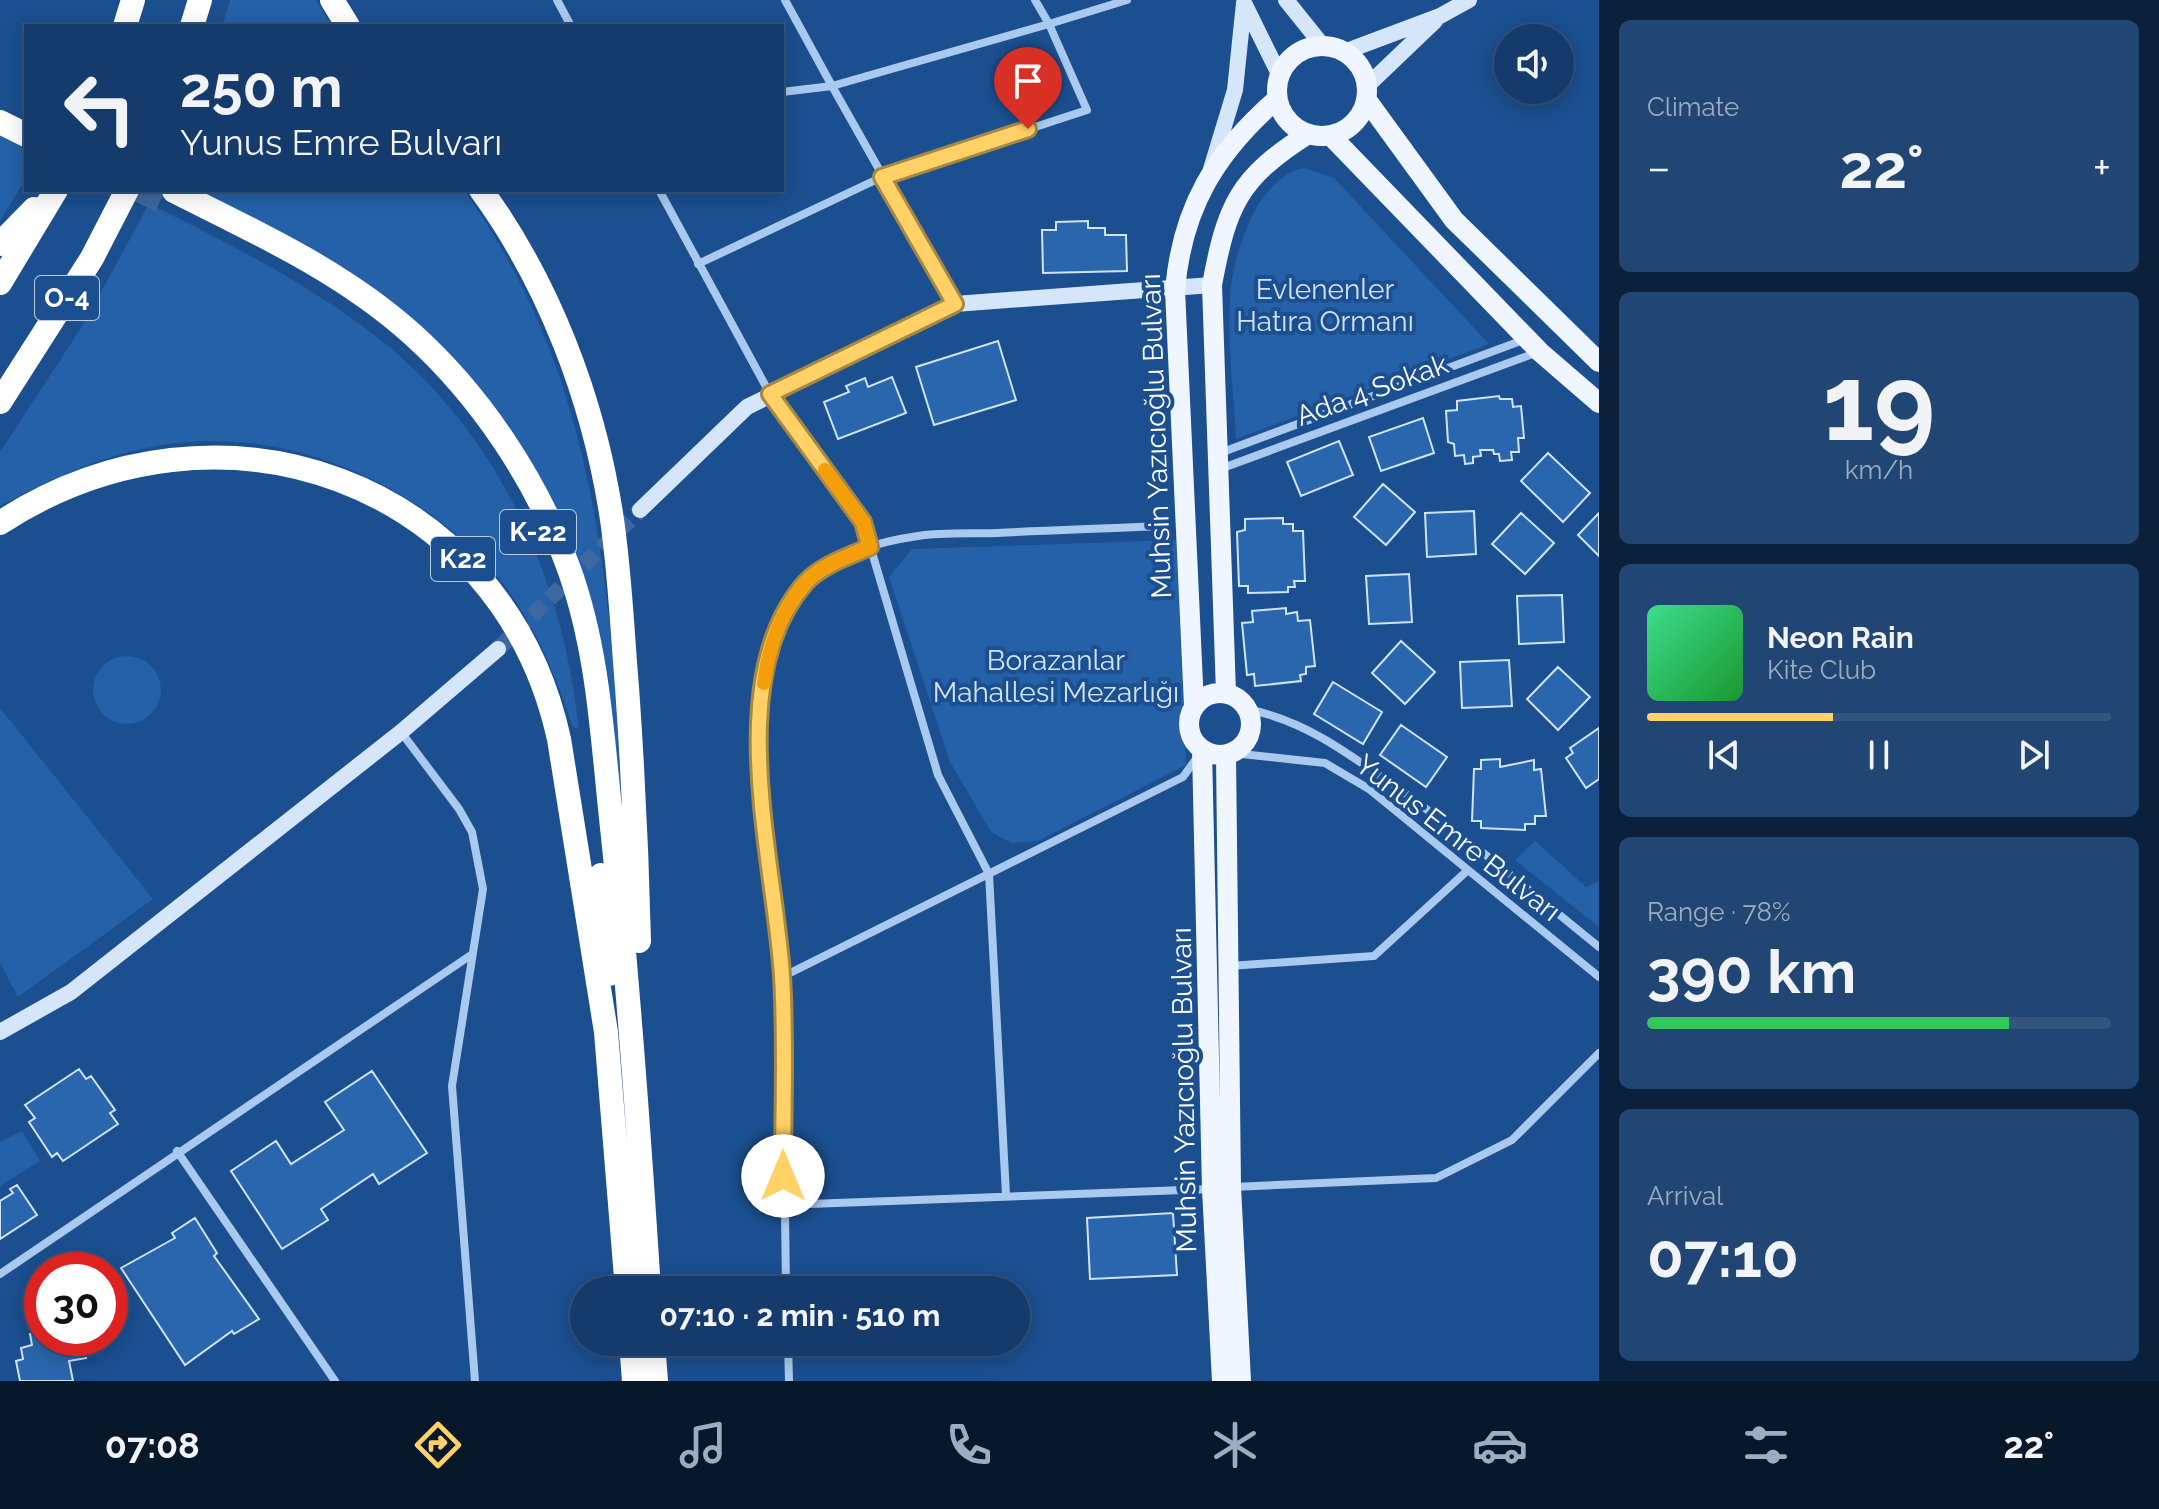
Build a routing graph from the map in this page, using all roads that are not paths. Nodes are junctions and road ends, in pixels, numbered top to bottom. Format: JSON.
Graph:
{"nodes":[{"id":1,"x":133,"y":0,"type":"edge"},
{"id":2,"x":200,"y":0,"type":"edge"},
{"id":3,"x":332,"y":0,"type":"edge"},
{"id":4,"x":557,"y":0,"type":"edge"},
{"id":5,"x":785,"y":0,"type":"edge"},
{"id":6,"x":1035,"y":0,"type":"edge"},
{"id":7,"x":1127,"y":0,"type":"edge"},
{"id":8,"x":1286,"y":0,"type":"edge"},
{"id":9,"x":1469,"y":0,"type":"edge"},
{"id":10,"x":1244,"y":1,"type":"edge"},
{"id":11,"x":1440,"y":16,"type":"junction"},
{"id":12,"x":126,"y":24,"type":"edge"},
{"id":13,"x":193,"y":24,"type":"edge"},
{"id":14,"x":347,"y":24,"type":"edge"},
{"id":15,"x":570,"y":24,"type":"edge"},
{"id":16,"x":1049,"y":24,"type":"junction"},
{"id":17,"x":1323,"y":46,"type":"junction"},
{"id":18,"x":1344,"y":52,"type":"junction"},
{"id":19,"x":1279,"y":74,"type":"junction"},
{"id":20,"x":832,"y":86,"type":"junction"},
{"id":21,"x":784,"y":92,"type":"edge"},
{"id":22,"x":1367,"y":93,"type":"junction"},
{"id":23,"x":1277,"y":99,"type":"junction"},
{"id":24,"x":0,"y":106,"type":"edge"},
{"id":25,"x":24,"y":118,"type":"edge"},
{"id":26,"x":0,"y":122,"type":"edge"},
{"id":27,"x":24,"y":134,"type":"edge"},
{"id":28,"x":1308,"y":134,"type":"junction"},
{"id":29,"x":1331,"y":136,"type":"junction"},
{"id":30,"x":882,"y":177,"type":"junction"},
{"id":31,"x":1209,"y":177,"type":"junction"},
{"id":32,"x":52,"y":192,"type":"edge"},
{"id":33,"x":53,"y":192,"type":"edge"},
{"id":34,"x":126,"y":192,"type":"edge"},
{"id":35,"x":482,"y":192,"type":"edge"},
{"id":36,"x":660,"y":192,"type":"edge"},
{"id":37,"x":171,"y":198,"type":"edge"},
{"id":38,"x":0,"y":244,"type":"edge"},
{"id":39,"x":698,"y":264,"type":"junction"},
{"id":40,"x":0,"y":283,"type":"edge"},
{"id":41,"x":1212,"y":285,"type":"junction"},
{"id":42,"x":1175,"y":290,"type":"junction"},
{"id":43,"x":955,"y":304,"type":"junction"},
{"id":44,"x":1533,"y":345,"type":"junction"},
{"id":45,"x":1599,"y":362,"type":"edge"},
{"id":46,"x":770,"y":394,"type":"junction"},
{"id":47,"x":0,"y":402,"type":"edge"},
{"id":48,"x":1599,"y":403,"type":"edge"},
{"id":49,"x":1219,"y":462,"type":"junction"},
{"id":50,"x":640,"y":510,"type":"tunnel mouth"},
{"id":51,"x":0,"y":523,"type":"edge"},
{"id":52,"x":1167,"y":526,"type":"dead end"},
{"id":53,"x":870,"y":547,"type":"junction"},
{"id":54,"x":498,"y":649,"type":"tunnel mouth"},
{"id":55,"x":1226,"y":693,"type":"junction"},
{"id":56,"x":1194,"y":706,"type":"junction"},
{"id":57,"x":1247,"y":709,"type":"junction"},
{"id":58,"x":401,"y":732,"type":"junction"},
{"id":59,"x":1202,"y":750,"type":"junction"},
{"id":60,"x":1229,"y":754,"type":"junction"},
{"id":61,"x":1468,"y":870,"type":"junction"},
{"id":62,"x":989,"y":874,"type":"junction"},
{"id":63,"x":1599,"y":947,"type":"edge"},
{"id":64,"x":471,"y":955,"type":"junction"},
{"id":65,"x":1229,"y":966,"type":"junction"},
{"id":66,"x":782,"y":977,"type":"junction"},
{"id":67,"x":1599,"y":977,"type":"edge"},
{"id":68,"x":630,"y":1007,"type":"junction"},
{"id":69,"x":0,"y":1032,"type":"edge"},
{"id":70,"x":606,"y":1032,"type":"junction"},
{"id":71,"x":1599,"y":1053,"type":"edge"},
{"id":72,"x":177,"y":1151,"type":"junction"},
{"id":73,"x":1222,"y":1188,"type":"junction"},
{"id":74,"x":1006,"y":1195,"type":"junction"},
{"id":75,"x":783,"y":1205,"type":"junction"},
{"id":76,"x":0,"y":1274,"type":"edge"},
{"id":77,"x":626,"y":1276,"type":"edge"},
{"id":78,"x":648,"y":1276,"type":"edge"},
{"id":79,"x":786,"y":1276,"type":"edge"},
{"id":80,"x":632,"y":1356,"type":"edge"},
{"id":81,"x":654,"y":1356,"type":"edge"},
{"id":82,"x":788,"y":1356,"type":"edge"},
{"id":83,"x":335,"y":1381,"type":"edge"},
{"id":84,"x":475,"y":1381,"type":"edge"},
{"id":85,"x":634,"y":1381,"type":"edge"},
{"id":86,"x":656,"y":1381,"type":"edge"},
{"id":87,"x":789,"y":1381,"type":"edge"},
{"id":88,"x":1222,"y":1381,"type":"edge"},
{"id":89,"x":1241,"y":1381,"type":"edge"}],
"edges":[{"from":1,"to":12,"type":"highway"},
{"from":2,"to":13,"type":"highway"},
{"from":3,"to":14,"type":"highway"},
{"from":4,"to":15,"type":"street"},
{"from":5,"to":20,"type":"street"},
{"from":6,"to":16,"type":"street"},
{"from":7,"to":16,"type":"street"},
{"from":8,"to":17,"type":"street"},
{"from":9,"to":11,"type":"street"},
{"from":10,"to":19,"type":"street"},
{"from":10,"to":31,"type":"street"},
{"from":11,"to":18,"type":"street"},
{"from":11,"to":22,"type":"street"},
{"from":16,"to":20,"type":"street"},
{"from":16,"to":30,"type":"street"},
{"from":17,"to":18,"type":"main road"},
{"from":17,"to":19,"type":"main road"},
{"from":18,"to":22,"type":"main road"},
{"from":19,"to":23,"type":"main road"},
{"from":20,"to":21,"type":"street"},
{"from":20,"to":30,"type":"street"},
{"from":22,"to":29,"type":"main road"},
{"from":22,"to":45,"type":"main road"},
{"from":23,"to":28,"type":"main road"},
{"from":23,"to":31,"type":"main road","name":"Muhsin Yazıcıoğlu Bulvarı"},
{"from":24,"to":25,"type":"highway"},
{"from":26,"to":27,"type":"highway"},
{"from":28,"to":29,"type":"main road"},
{"from":28,"to":41,"type":"main road"},
{"from":29,"to":44,"type":"main road"},
{"from":30,"to":39,"type":"street"},
{"from":30,"to":43,"type":"street"},
{"from":31,"to":42,"type":"main road","name":"Muhsin Yazıcıoğlu Bulvarı"},
{"from":32,"to":38,"type":"highway"},
{"from":33,"to":40,"type":"highway","number":"O-4"},
{"from":34,"to":47,"type":"highway","number":"O-4"},
{"from":35,"to":68,"type":"highway"},
{"from":36,"to":39,"type":"street"},
{"from":37,"to":68,"type":"highway","number":"K-22"},
{"from":37,"to":70,"type":"highway","number":"K-22"},
{"from":39,"to":46,"type":"street"},
{"from":41,"to":42,"type":"street"},
{"from":41,"to":49,"type":"main road"},
{"from":42,"to":43,"type":"street"},
{"from":42,"to":56,"type":"main road","name":"Muhsin Yazıcıoğlu Bulvarı"},
{"from":43,"to":46,"type":"street"},
{"from":44,"to":48,"type":"main road"},
{"from":44,"to":49,"type":"street","name":"Ada 4 Sokak"},
{"from":44,"to":49,"type":"street","name":"Ada 4 Sokak"},
{"from":46,"to":50,"type":"street"},
{"from":46,"to":53,"type":"street"},
{"from":49,"to":55,"type":"main road"},
{"from":51,"to":70,"type":"highway","number":"K22"},
{"from":52,"to":53,"type":"street"},
{"from":53,"to":62,"type":"street"},
{"from":53,"to":66,"type":"street"},
{"from":54,"to":58,"type":"street"},
{"from":55,"to":56,"type":"main road"},
{"from":55,"to":57,"type":"main road"},
{"from":56,"to":59,"type":"main road"},
{"from":57,"to":60,"type":"main road"},
{"from":57,"to":63,"type":"street"},
{"from":58,"to":64,"type":"street"},
{"from":58,"to":69,"type":"street"},
{"from":59,"to":60,"type":"main road"},
{"from":59,"to":62,"type":"street"},
{"from":59,"to":73,"type":"main road","name":"Muhsin Yazıcıoğlu Bulvarı"},
{"from":60,"to":61,"type":"street","name":"Yunus Emre Bulvarı"},
{"from":60,"to":65,"type":"main road"},
{"from":61,"to":65,"type":"street"},
{"from":61,"to":67,"type":"street","name":"Yunus Emre Bulvarı"},
{"from":62,"to":66,"type":"street"},
{"from":62,"to":74,"type":"street"},
{"from":64,"to":72,"type":"street"},
{"from":64,"to":84,"type":"street"},
{"from":65,"to":73,"type":"main road"},
{"from":66,"to":75,"type":"street"},
{"from":68,"to":78,"type":"highway"},
{"from":70,"to":77,"type":"highway"},
{"from":71,"to":73,"type":"street"},
{"from":72,"to":76,"type":"street"},
{"from":72,"to":83,"type":"street"},
{"from":73,"to":74,"type":"street"},
{"from":73,"to":88,"type":"main road","name":"Muhsin Yazıcıoğlu Bulvarı"},
{"from":73,"to":89,"type":"main road"},
{"from":74,"to":75,"type":"street"},
{"from":75,"to":79,"type":"street"},
{"from":80,"to":85,"type":"highway"},
{"from":81,"to":86,"type":"highway"},
{"from":82,"to":87,"type":"street"}]}
